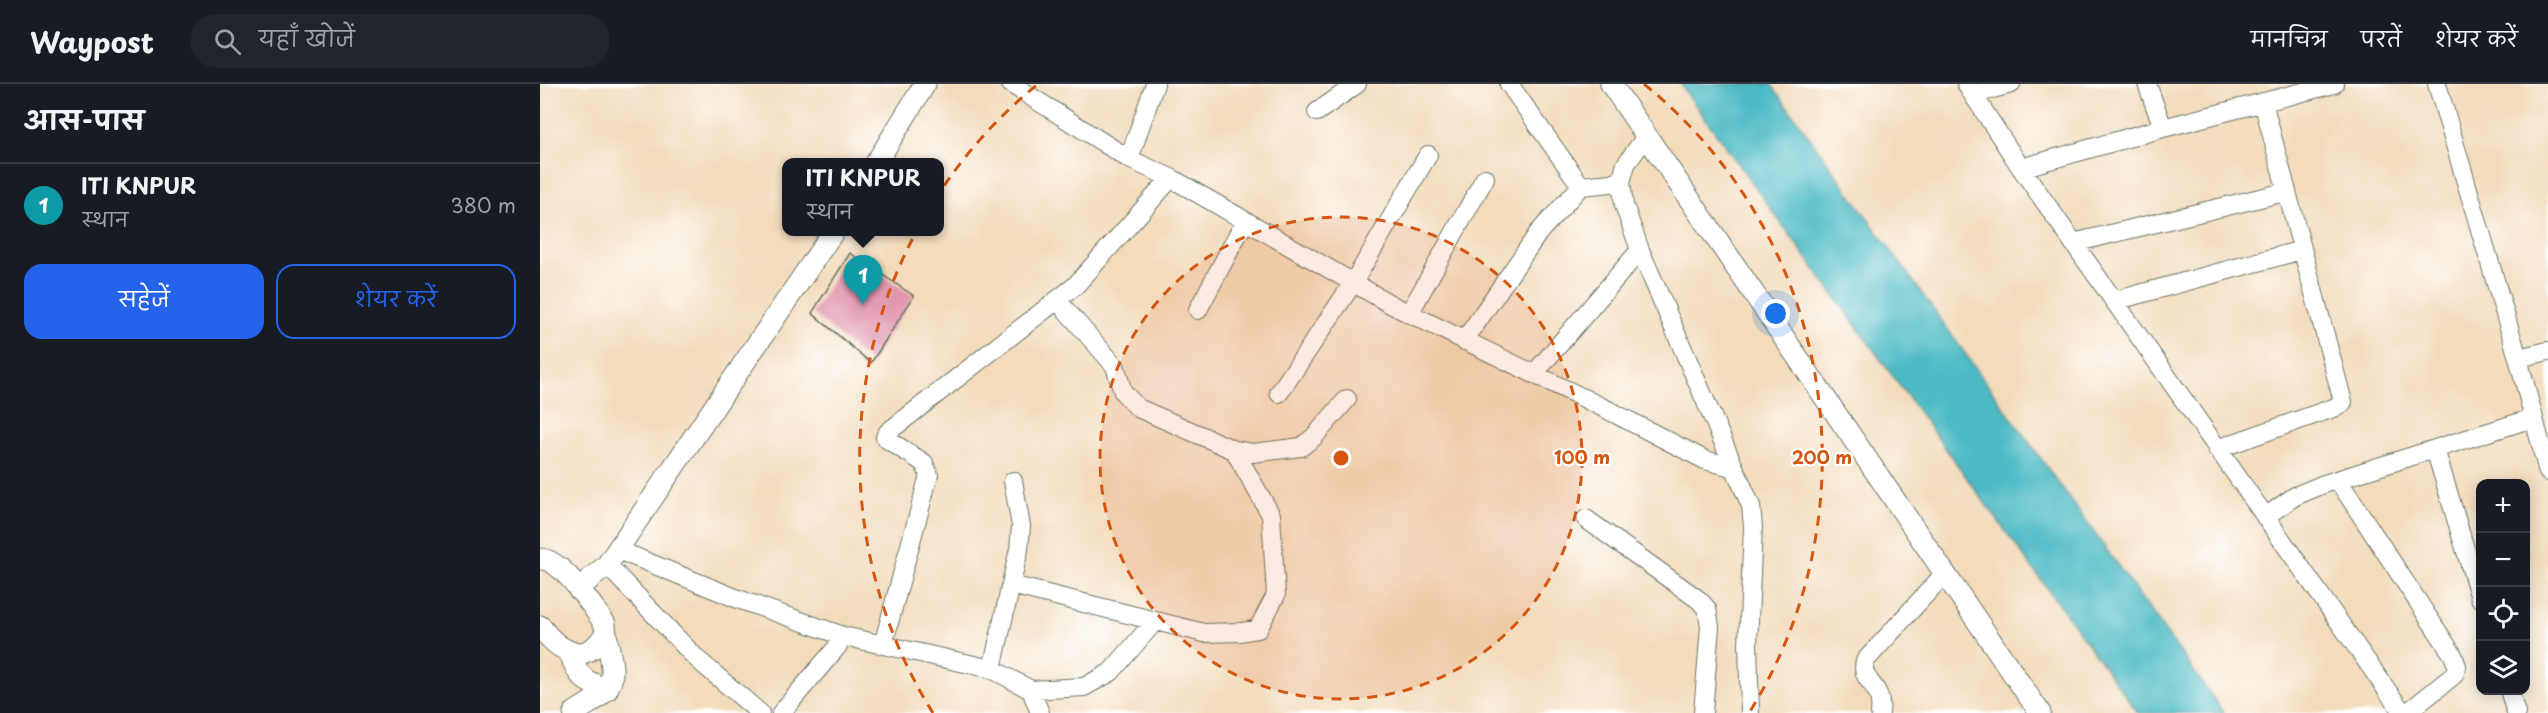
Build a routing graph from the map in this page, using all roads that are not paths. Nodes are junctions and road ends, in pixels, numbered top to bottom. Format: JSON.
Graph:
{"nodes":[{"id":1,"x":925,"y":84,"type":"edge"},
{"id":2,"x":1011,"y":84,"type":"edge"},
{"id":3,"x":1155,"y":84,"type":"edge"},
{"id":4,"x":1357,"y":84,"type":"edge"},
{"id":5,"x":1509,"y":84,"type":"edge"},
{"id":6,"x":1611,"y":84,"type":"edge"},
{"id":7,"x":2010,"y":84,"type":"edge"},
{"id":8,"x":2147,"y":84,"type":"edge"},
{"id":9,"x":2332,"y":84,"type":"edge"},
{"id":10,"x":2437,"y":84,"type":"edge"},
{"id":11,"x":1970,"y":89,"type":"edge"},
{"id":12,"x":2263,"y":102,"type":"junction"},
{"id":13,"x":1317,"y":112,"type":"dead end"},
{"id":14,"x":2163,"y":128,"type":"junction"},
{"id":15,"x":1647,"y":135,"type":"junction"},
{"id":16,"x":1428,"y":155,"type":"dead end"},
{"id":17,"x":879,"y":158,"type":"edge"},
{"id":18,"x":1128,"y":159,"type":"junction"},
{"id":19,"x":2021,"y":168,"type":"junction"},
{"id":20,"x":1171,"y":178,"type":"junction"},
{"id":21,"x":1485,"y":178,"type":"dead end"},
{"id":22,"x":1621,"y":182,"type":"junction"},
{"id":23,"x":1581,"y":186,"type":"junction"},
{"id":24,"x":2285,"y":192,"type":"junction"},
{"id":25,"x":1245,"y":221,"type":"junction"},
{"id":26,"x":830,"y":236,"type":"edge"},
{"id":27,"x":2073,"y":243,"type":"junction"},
{"id":28,"x":1640,"y":250,"type":"junction"},
{"id":29,"x":2302,"y":250,"type":"junction"},
{"id":30,"x":1353,"y":283,"type":"junction"},
{"id":31,"x":1057,"y":300,"type":"junction"},
{"id":32,"x":2114,"y":302,"type":"junction"},
{"id":33,"x":1198,"y":310,"type":"dead end"},
{"id":34,"x":1409,"y":314,"type":"junction"},
{"id":35,"x":1464,"y":341,"type":"junction"},
{"id":36,"x":2548,"y":351,"type":"edge"},
{"id":37,"x":2518,"y":358,"type":"junction"},
{"id":38,"x":1533,"y":374,"type":"junction"},
{"id":39,"x":1279,"y":393,"type":"dead end"},
{"id":40,"x":1347,"y":399,"type":"dead end"},
{"id":41,"x":2533,"y":418,"type":"junction"},
{"id":42,"x":2544,"y":446,"type":"edge"},
{"id":43,"x":2217,"y":449,"type":"junction"},
{"id":44,"x":2435,"y":449,"type":"junction"},
{"id":45,"x":1234,"y":450,"type":"junction"},
{"id":46,"x":1732,"y":467,"type":"junction"},
{"id":47,"x":2548,"y":472,"type":"edge"},
{"id":48,"x":1013,"y":480,"type":"dead end"},
{"id":49,"x":2338,"y":480,"type":"junction"},
{"id":50,"x":2265,"y":517,"type":"junction"},
{"id":51,"x":1586,"y":519,"type":"dead end"},
{"id":52,"x":613,"y":557,"type":"junction"},
{"id":53,"x":540,"y":559,"type":"edge"},
{"id":54,"x":1945,"y":573,"type":"junction"},
{"id":55,"x":1011,"y":585,"type":"junction"},
{"id":56,"x":2478,"y":587,"type":"edge"},
{"id":57,"x":578,"y":589,"type":"junction"},
{"id":58,"x":1155,"y":621,"type":"junction"},
{"id":59,"x":540,"y":626,"type":"edge"},
{"id":60,"x":605,"y":634,"type":"junction"},
{"id":61,"x":843,"y":636,"type":"junction"},
{"id":62,"x":883,"y":645,"type":"junction"},
{"id":63,"x":570,"y":653,"type":"junction"},
{"id":64,"x":992,"y":669,"type":"junction"},
{"id":65,"x":607,"y":690,"type":"junction"},
{"id":66,"x":1031,"y":690,"type":"junction"},
{"id":67,"x":2511,"y":695,"type":"edge"},
{"id":68,"x":574,"y":713,"type":"edge"},
{"id":69,"x":760,"y":713,"type":"edge"},
{"id":70,"x":781,"y":713,"type":"edge"},
{"id":71,"x":1040,"y":713,"type":"edge"},
{"id":72,"x":1704,"y":713,"type":"edge"},
{"id":73,"x":1750,"y":713,"type":"edge"},
{"id":74,"x":1880,"y":713,"type":"edge"},
{"id":75,"x":2040,"y":713,"type":"edge"},
{"id":76,"x":2405,"y":713,"type":"edge"},
{"id":77,"x":2516,"y":713,"type":"edge"}],
"edges":[{"from":1,"to":17,"type":"street"},
{"from":2,"to":18,"type":"street"},
{"from":3,"to":18,"type":"street"},
{"from":4,"to":13,"type":"street"},
{"from":5,"to":23,"type":"street"},
{"from":6,"to":15,"type":"street"},
{"from":7,"to":11,"type":"street"},
{"from":8,"to":14,"type":"street"},
{"from":9,"to":12,"type":"street"},
{"from":10,"to":37,"type":"street"},
{"from":11,"to":19,"type":"street"},
{"from":12,"to":14,"type":"street"},
{"from":12,"to":24,"type":"street"},
{"from":14,"to":19,"type":"street"},
{"from":15,"to":22,"type":"street"},
{"from":15,"to":54,"type":"street"},
{"from":16,"to":30,"type":"street"},
{"from":18,"to":20,"type":"street"},
{"from":19,"to":27,"type":"street"},
{"from":20,"to":25,"type":"street"},
{"from":20,"to":31,"type":"street"},
{"from":21,"to":34,"type":"street"},
{"from":22,"to":23,"type":"street"},
{"from":22,"to":28,"type":"street"},
{"from":23,"to":35,"type":"street"},
{"from":24,"to":27,"type":"street"},
{"from":24,"to":29,"type":"street"},
{"from":25,"to":30,"type":"street"},
{"from":25,"to":33,"type":"street"},
{"from":26,"to":52,"type":"street"},
{"from":27,"to":32,"type":"street"},
{"from":28,"to":38,"type":"street"},
{"from":28,"to":46,"type":"street"},
{"from":29,"to":32,"type":"street"},
{"from":29,"to":43,"type":"street"},
{"from":30,"to":34,"type":"street"},
{"from":30,"to":39,"type":"street"},
{"from":31,"to":45,"type":"street"},
{"from":31,"to":62,"type":"street"},
{"from":32,"to":43,"type":"street"},
{"from":34,"to":35,"type":"street"},
{"from":35,"to":38,"type":"street"},
{"from":36,"to":37,"type":"street"},
{"from":37,"to":41,"type":"street"},
{"from":38,"to":46,"type":"street"},
{"from":40,"to":45,"type":"street"},
{"from":41,"to":42,"type":"street"},
{"from":41,"to":44,"type":"street"},
{"from":42,"to":47,"type":"street"},
{"from":43,"to":50,"type":"street"},
{"from":44,"to":49,"type":"street"},
{"from":44,"to":56,"type":"street"},
{"from":45,"to":58,"type":"street"},
{"from":46,"to":73,"type":"street"},
{"from":48,"to":55,"type":"street"},
{"from":49,"to":50,"type":"street"},
{"from":49,"to":76,"type":"street"},
{"from":50,"to":76,"type":"street"},
{"from":51,"to":72,"type":"street"},
{"from":52,"to":57,"type":"street"},
{"from":52,"to":61,"type":"street"},
{"from":52,"to":69,"type":"street"},
{"from":53,"to":57,"type":"street"},
{"from":54,"to":74,"type":"street"},
{"from":54,"to":75,"type":"street"},
{"from":55,"to":58,"type":"street"},
{"from":55,"to":64,"type":"street"},
{"from":57,"to":60,"type":"street"},
{"from":58,"to":66,"type":"street"},
{"from":59,"to":63,"type":"street"},
{"from":60,"to":63,"type":"street"},
{"from":60,"to":65,"type":"street"},
{"from":61,"to":62,"type":"street"},
{"from":61,"to":70,"type":"street"},
{"from":62,"to":64,"type":"street"},
{"from":63,"to":65,"type":"street"},
{"from":64,"to":66,"type":"street"},
{"from":65,"to":68,"type":"street"},
{"from":66,"to":71,"type":"street"},
{"from":67,"to":77,"type":"street"}]}
